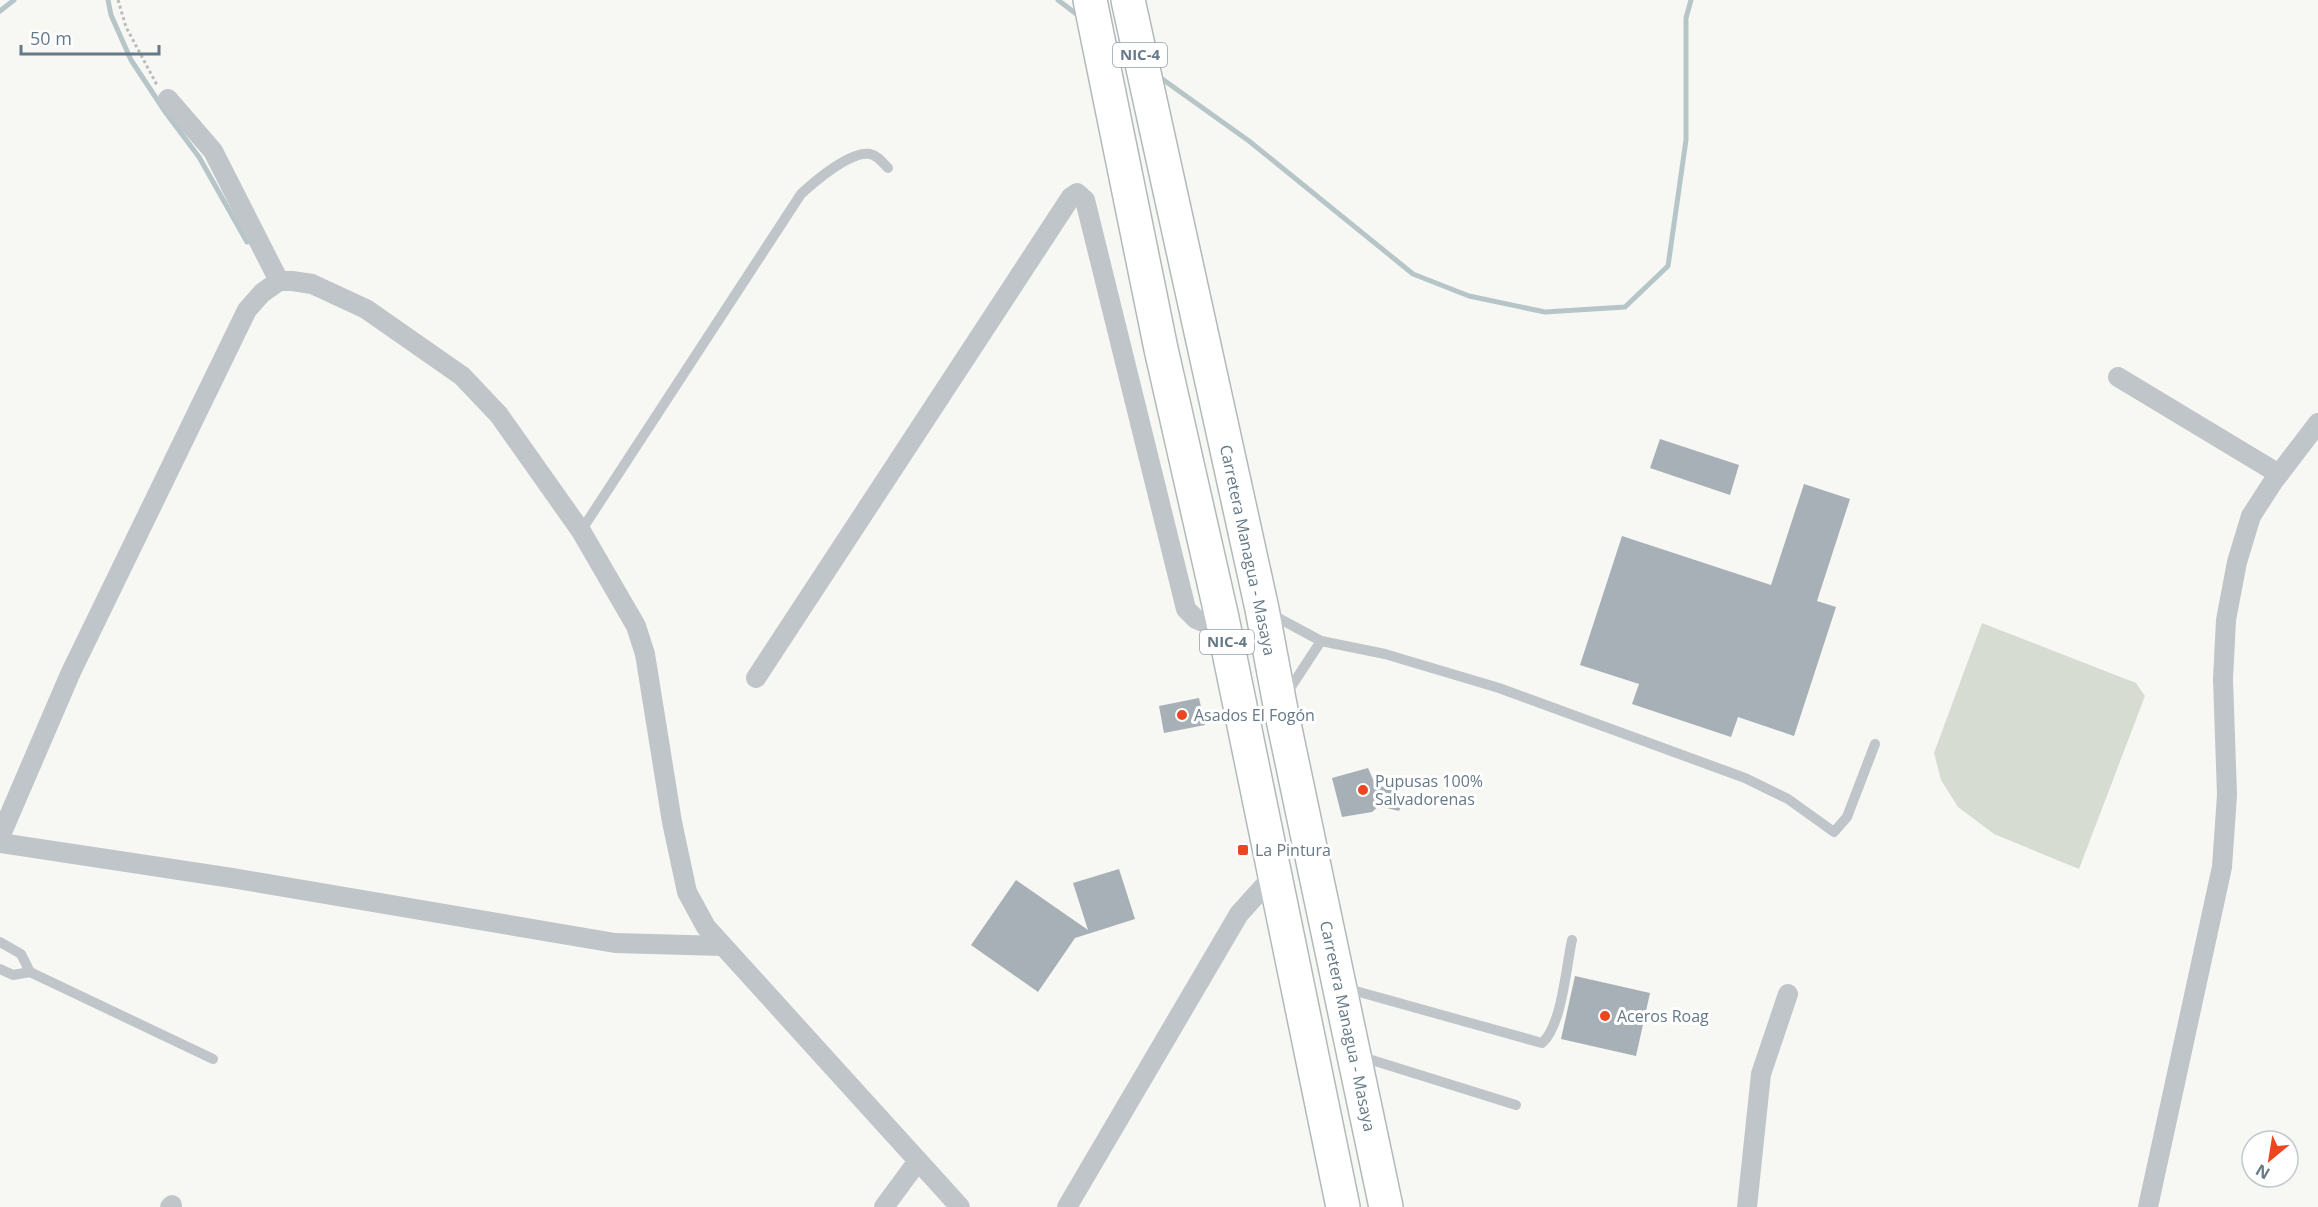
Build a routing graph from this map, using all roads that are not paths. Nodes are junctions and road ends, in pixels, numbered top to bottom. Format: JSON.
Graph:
{"nodes":[{"id":1,"x":1090,"y":0,"type":"edge"},
{"id":2,"x":1129,"y":2,"type":"edge"},
{"id":3,"x":168,"y":99,"type":"road end"},
{"id":4,"x":888,"y":168,"type":"dead end"},
{"id":5,"x":279,"y":281,"type":"junction"},
{"id":6,"x":2118,"y":377,"type":"dead end"},
{"id":7,"x":2318,"y":423,"type":"edge"},
{"id":8,"x":2279,"y":474,"type":"junction"},
{"id":9,"x":1197,"y":505,"type":"junction"},
{"id":10,"x":581,"y":531,"type":"junction"},
{"id":11,"x":1262,"y":609,"type":"junction"},
{"id":12,"x":1225,"y":631,"type":"junction"},
{"id":13,"x":1321,"y":641,"type":"junction"},
{"id":14,"x":756,"y":678,"type":"dead end"},
{"id":15,"x":1280,"y":705,"type":"junction"},
{"id":16,"x":1875,"y":744,"type":"dead end"},
{"id":17,"x":0,"y":837,"type":"edge"},
{"id":18,"x":0,"y":843,"type":"edge"},
{"id":19,"x":1275,"y":874,"type":"junction"},
{"id":20,"x":1572,"y":940,"type":"dead end"},
{"id":21,"x":0,"y":942,"type":"edge"},
{"id":22,"x":723,"y":946,"type":"junction"},
{"id":23,"x":0,"y":969,"type":"edge"},
{"id":24,"x":30,"y":972,"type":"junction"},
{"id":25,"x":1340,"y":987,"type":"junction"},
{"id":26,"x":1788,"y":994,"type":"dead end"},
{"id":27,"x":1354,"y":1054,"type":"junction"},
{"id":28,"x":213,"y":1059,"type":"dead end"},
{"id":29,"x":1516,"y":1105,"type":"dead end"},
{"id":30,"x":918,"y":1161,"type":"junction"},
{"id":31,"x":884,"y":1207,"type":"edge"},
{"id":32,"x":960,"y":1207,"type":"edge"},
{"id":33,"x":1066,"y":1207,"type":"edge"},
{"id":34,"x":1343,"y":1207,"type":"edge"},
{"id":35,"x":1386,"y":1207,"type":"edge"},
{"id":36,"x":1747,"y":1207,"type":"edge"},
{"id":37,"x":2148,"y":1207,"type":"edge"}],
"edges":[{"from":1,"to":9,"type":"highway","number":"NIC-4"},
{"from":2,"to":11,"type":"highway","name":"Carretera Managua - Masaya","number":"NIC-4"},
{"from":3,"to":5,"type":"street"},
{"from":4,"to":10,"type":"lane"},
{"from":5,"to":10,"type":"street"},
{"from":5,"to":17,"type":"street"},
{"from":6,"to":8,"type":"street"},
{"from":7,"to":8,"type":"street"},
{"from":8,"to":37,"type":"street"},
{"from":9,"to":11,"type":"highway"},
{"from":9,"to":12,"type":"highway","number":"NIC-4"},
{"from":10,"to":22,"type":"street"},
{"from":11,"to":13,"type":"lane"},
{"from":11,"to":15,"type":"highway","name":"Carretera Managua - Masaya","number":"NIC-4"},
{"from":12,"to":14,"type":"street"},
{"from":12,"to":19,"type":"highway","number":"NIC-4"},
{"from":13,"to":15,"type":"lane"},
{"from":13,"to":16,"type":"lane"},
{"from":15,"to":19,"type":"highway"},
{"from":15,"to":25,"type":"highway","name":"Carretera Managua - Masaya","number":"NIC-4"},
{"from":18,"to":22,"type":"street"},
{"from":19,"to":33,"type":"street"},
{"from":19,"to":34,"type":"highway","number":"NIC-4"},
{"from":20,"to":25,"type":"lane"},
{"from":21,"to":24,"type":"lane"},
{"from":22,"to":30,"type":"street"},
{"from":23,"to":24,"type":"lane"},
{"from":24,"to":28,"type":"lane"},
{"from":25,"to":27,"type":"highway","name":"Carretera Managua - Masaya","number":"NIC-4"},
{"from":26,"to":36,"type":"street"},
{"from":27,"to":29,"type":"lane"},
{"from":27,"to":35,"type":"highway","name":"Carretera Managua - Masaya","number":"NIC-4"},
{"from":30,"to":31,"type":"street"},
{"from":30,"to":32,"type":"street"}]}
